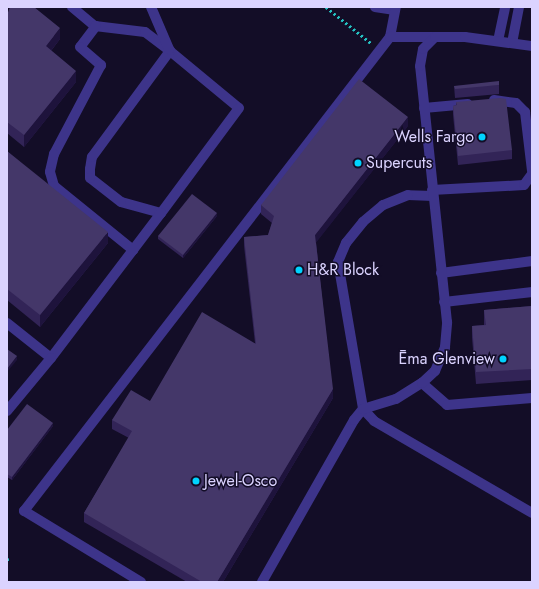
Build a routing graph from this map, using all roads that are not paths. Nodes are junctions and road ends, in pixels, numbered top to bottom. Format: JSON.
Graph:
{"nodes":[{"id":1,"x":72,"y":7,"type":"edge"},
{"id":2,"x":151,"y":7,"type":"edge"},
{"id":3,"x":375,"y":7,"type":"edge"},
{"id":4,"x":505,"y":7,"type":"edge"},
{"id":5,"x":519,"y":7,"type":"edge"},
{"id":6,"x":395,"y":9,"type":"edge"},
{"id":7,"x":96,"y":26,"type":"junction"},
{"id":8,"x":390,"y":37,"type":"junction"},
{"id":9,"x":435,"y":37,"type":"junction"},
{"id":10,"x":498,"y":42,"type":"junction"},
{"id":11,"x":512,"y":43,"type":"junction"},
{"id":12,"x":532,"y":46,"type":"edge"},
{"id":13,"x":170,"y":51,"type":"junction"},
{"id":14,"x":424,"y":108,"type":"junction"},
{"id":15,"x":532,"y":171,"type":"edge"},
{"id":16,"x":532,"y":174,"type":"edge"},
{"id":17,"x":433,"y":193,"type":"junction"},
{"id":18,"x":161,"y":213,"type":"junction"},
{"id":19,"x":134,"y":250,"type":"junction"},
{"id":20,"x":532,"y":261,"type":"edge"},
{"id":21,"x":441,"y":273,"type":"junction"},
{"id":22,"x":532,"y":292,"type":"edge"},
{"id":23,"x":444,"y":302,"type":"junction"},
{"id":24,"x":7,"y":323,"type":"edge"},
{"id":25,"x":51,"y":358,"type":"junction"},
{"id":26,"x":422,"y":383,"type":"junction"},
{"id":27,"x":532,"y":398,"type":"edge"},
{"id":28,"x":363,"y":409,"type":"junction"},
{"id":29,"x":7,"y":411,"type":"edge"},
{"id":30,"x":532,"y":513,"type":"edge"},
{"id":31,"x":141,"y":582,"type":"edge"},
{"id":32,"x":262,"y":582,"type":"edge"}],
"edges":[{"from":1,"to":7,"type":"street"},
{"from":2,"to":13,"type":"street"},
{"from":3,"to":6,"type":"street"},
{"from":4,"to":10,"type":"street"},
{"from":5,"to":11,"type":"street"},
{"from":6,"to":8,"type":"street"},
{"from":7,"to":13,"type":"street"},
{"from":7,"to":19,"type":"street"},
{"from":8,"to":9,"type":"street"},
{"from":8,"to":31,"type":"street"},
{"from":9,"to":10,"type":"street"},
{"from":9,"to":14,"type":"street"},
{"from":10,"to":11,"type":"street"},
{"from":11,"to":12,"type":"street"},
{"from":13,"to":18,"type":"street"},
{"from":13,"to":18,"type":"street"},
{"from":14,"to":15,"type":"street"},
{"from":14,"to":17,"type":"street"},
{"from":16,"to":17,"type":"street"},
{"from":17,"to":21,"type":"street"},
{"from":17,"to":28,"type":"street"},
{"from":18,"to":19,"type":"street"},
{"from":19,"to":25,"type":"street"},
{"from":20,"to":21,"type":"street"},
{"from":21,"to":23,"type":"street"},
{"from":22,"to":23,"type":"street"},
{"from":23,"to":26,"type":"street"},
{"from":24,"to":25,"type":"street"},
{"from":25,"to":29,"type":"street"},
{"from":26,"to":27,"type":"street"},
{"from":26,"to":28,"type":"street"},
{"from":28,"to":30,"type":"street"},
{"from":28,"to":32,"type":"street"}]}
